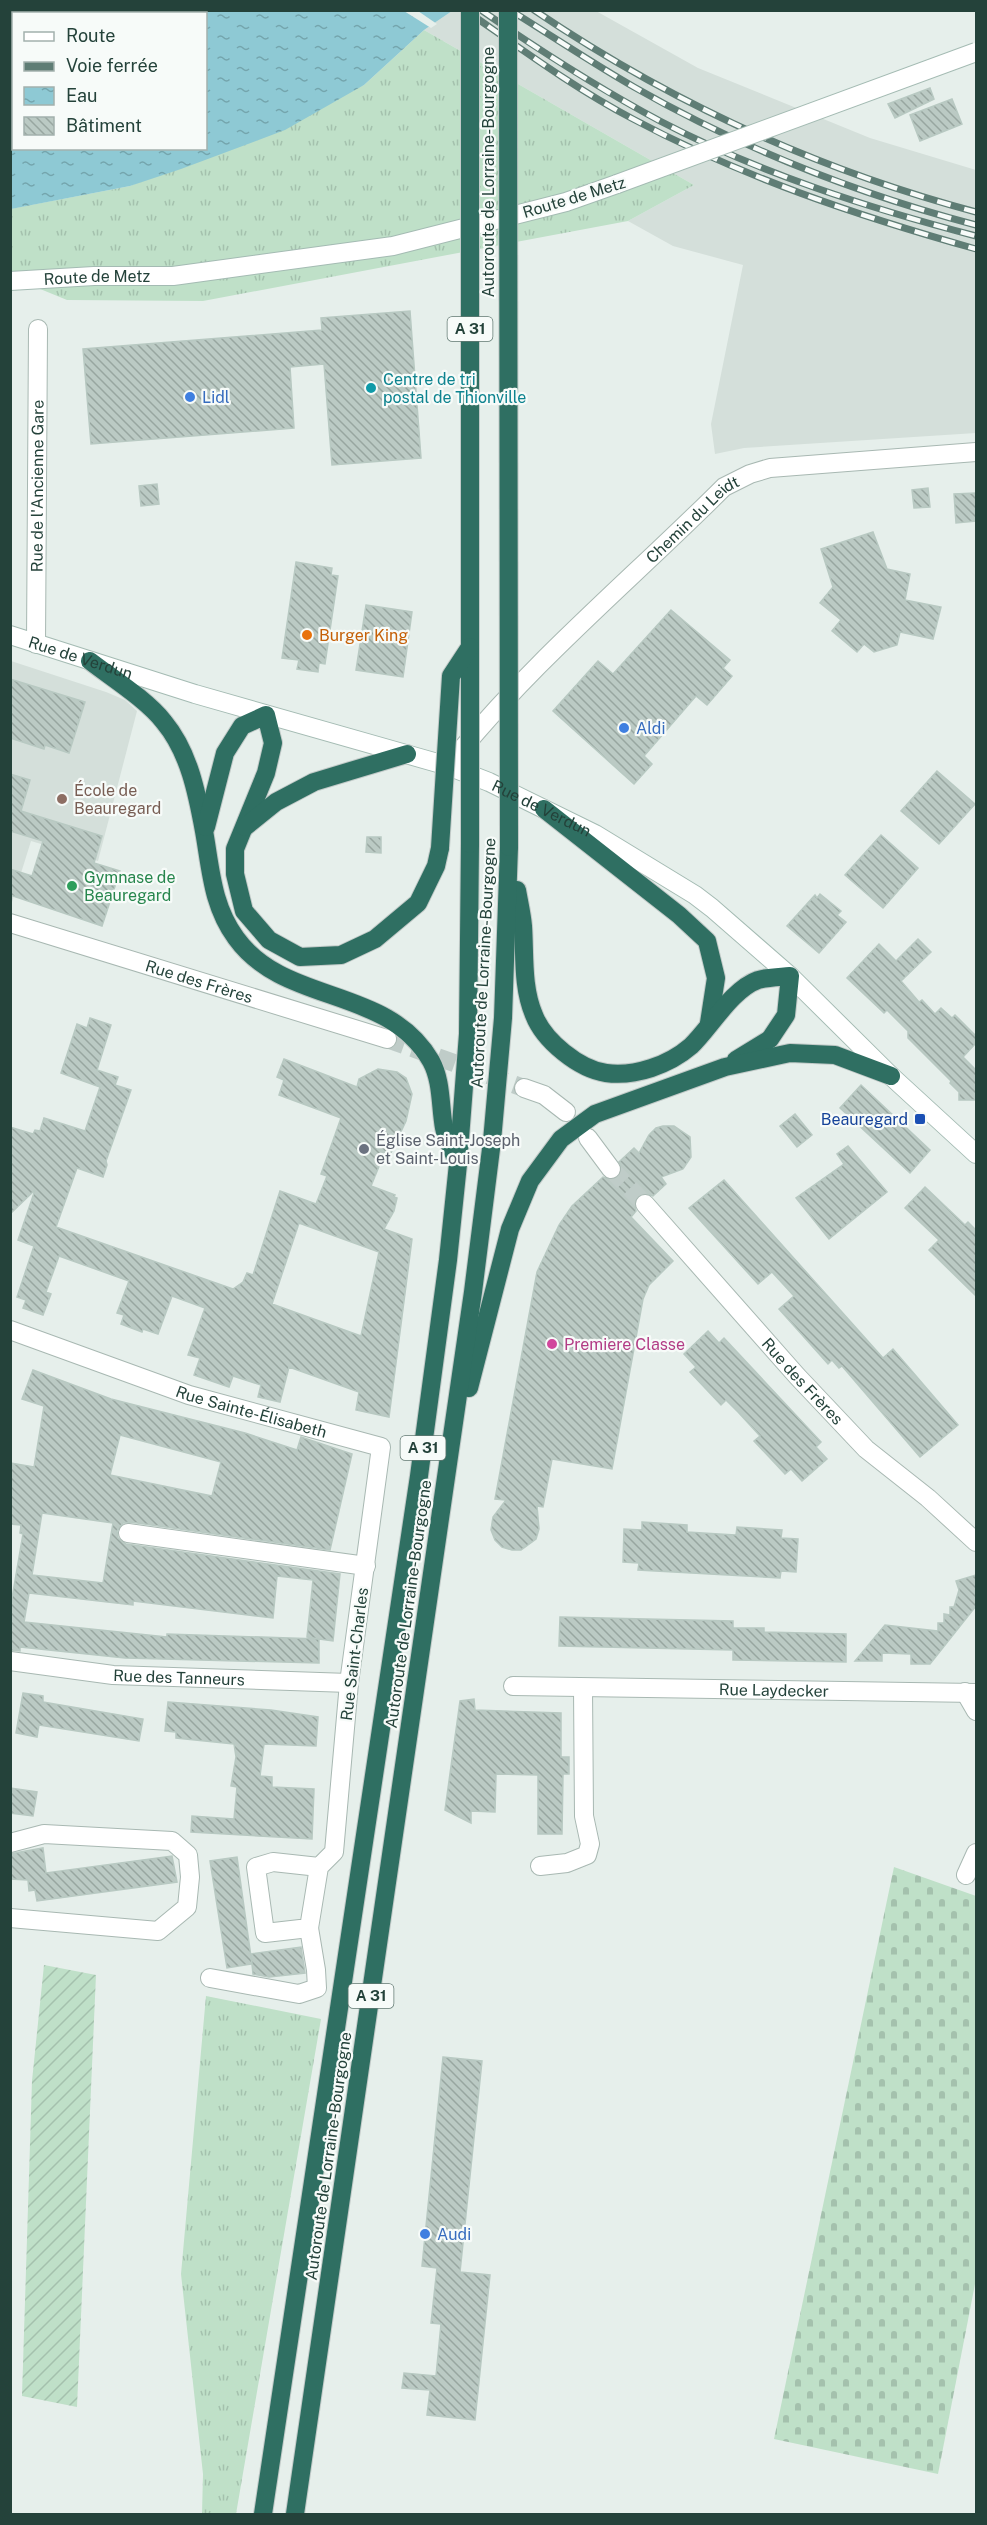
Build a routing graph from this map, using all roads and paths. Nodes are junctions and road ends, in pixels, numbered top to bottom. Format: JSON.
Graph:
{"nodes":[{"id":1,"x":470,"y":10,"type":"edge"},
{"id":2,"x":508,"y":10,"type":"edge"},
{"id":3,"x":976,"y":51,"type":"edge"},
{"id":4,"x":10,"y":281,"type":"edge"},
{"id":5,"x":38,"y":329,"type":"dead end"},
{"id":6,"x":976,"y":452,"type":"edge"},
{"id":7,"x":10,"y":635,"type":"edge"},
{"id":8,"x":36,"y":644,"type":"junction"},
{"id":9,"x":470,"y":647,"type":"junction"},
{"id":10,"x":90,"y":661,"type":"junction"},
{"id":11,"x":266,"y":715,"type":"junction"},
{"id":12,"x":477,"y":729,"type":"junction"},
{"id":13,"x":407,"y":754,"type":"junction"},
{"id":14,"x":448,"y":766,"type":"junction"},
{"id":15,"x":474,"y":776,"type":"junction"},
{"id":16,"x":544,"y":808,"type":"junction"},
{"id":17,"x":241,"y":830,"type":"junction"},
{"id":18,"x":204,"y":832,"type":"junction"},
{"id":19,"x":509,"y":847,"type":"junction"},
{"id":20,"x":10,"y":923,"type":"edge"},
{"id":21,"x":790,"y":976,"type":"junction"},
{"id":22,"x":709,"y":1023,"type":"junction"},
{"id":23,"x":387,"y":1039,"type":"tunnel mouth"},
{"id":24,"x":725,"y":1067,"type":"junction"},
{"id":25,"x":891,"y":1076,"type":"junction"},
{"id":26,"x":524,"y":1088,"type":"tunnel mouth"},
{"id":27,"x":566,"y":1112,"type":"dead end"},
{"id":28,"x":588,"y":1138,"type":"dead end"},
{"id":29,"x":976,"y":1154,"type":"edge"},
{"id":30,"x":458,"y":1164,"type":"junction"},
{"id":31,"x":611,"y":1169,"type":"tunnel mouth"},
{"id":32,"x":645,"y":1204,"type":"tunnel mouth"},
{"id":33,"x":10,"y":1330,"type":"edge"},
{"id":34,"x":446,"y":1477,"type":"junction"},
{"id":35,"x":128,"y":1533,"type":"dead end"},
{"id":36,"x":976,"y":1542,"type":"edge"},
{"id":37,"x":366,"y":1566,"type":"junction"},
{"id":38,"x":10,"y":1661,"type":"edge"},
{"id":39,"x":349,"y":1683,"type":"junction"},
{"id":40,"x":513,"y":1686,"type":"dead end"},
{"id":41,"x":583,"y":1688,"type":"junction"},
{"id":42,"x":971,"y":1692,"type":"edge"},
{"id":43,"x":976,"y":1711,"type":"edge"},
{"id":44,"x":10,"y":1843,"type":"edge"},
{"id":45,"x":976,"y":1853,"type":"edge"},
{"id":46,"x":540,"y":1866,"type":"dead end"},
{"id":47,"x":319,"y":1867,"type":"junction"},
{"id":48,"x":966,"y":1875,"type":"dead end"},
{"id":49,"x":10,"y":1918,"type":"edge"},
{"id":50,"x":309,"y":1928,"type":"junction"},
{"id":51,"x":210,"y":1978,"type":"dead end"},
{"id":52,"x":263,"y":2514,"type":"edge"},
{"id":53,"x":295,"y":2514,"type":"edge"}],
"edges":[{"from":1,"to":9,"type":"highway","name":"Autoroute de Lorraine-Bourgogne","number":"A 31","bridge":true},
{"from":2,"to":19,"type":"highway","name":"Autoroute de Lorraine-Bourgogne","number":"A 31","bridge":true},
{"from":3,"to":4,"type":"street","name":"Route de Metz","bridge":true},
{"from":5,"to":8,"type":"street","name":"Rue de l'Ancienne Gare"},
{"from":6,"to":12,"type":"street","name":"Chemin du Leidt"},
{"from":7,"to":8,"type":"street","name":"Rue de Verdun"},
{"from":8,"to":10,"type":"street","name":"Rue de Verdun"},
{"from":9,"to":17,"type":"highway","bridge":true},
{"from":9,"to":30,"type":"highway","name":"Autoroute de Lorraine-Bourgogne","number":"A 31","bridge":true},
{"from":10,"to":11,"type":"street","name":"Rue de Verdun"},
{"from":10,"to":18,"type":"highway"},
{"from":11,"to":13,"type":"street","name":"Rue de Verdun"},
{"from":11,"to":17,"type":"highway"},
{"from":11,"to":18,"type":"highway"},
{"from":12,"to":14,"type":"street","name":"Chemin du Leidt"},
{"from":12,"to":15,"type":"street"},
{"from":13,"to":14,"type":"street","name":"Rue de Verdun"},
{"from":13,"to":17,"type":"highway"},
{"from":14,"to":15,"type":"street","name":"Rue de Verdun"},
{"from":15,"to":16,"type":"street","name":"Rue de Verdun"},
{"from":16,"to":21,"type":"street","name":"Rue de Verdun"},
{"from":16,"to":22,"type":"highway"},
{"from":18,"to":30,"type":"highway"},
{"from":19,"to":22,"type":"highway"},
{"from":19,"to":34,"type":"highway","name":"Autoroute de Lorraine-Bourgogne","number":"A 31"},
{"from":20,"to":23,"type":"street","name":"Rue des Frères"},
{"from":21,"to":22,"type":"highway"},
{"from":21,"to":24,"type":"highway"},
{"from":21,"to":25,"type":"street","name":"Rue de Verdun"},
{"from":24,"to":25,"type":"highway"},
{"from":24,"to":34,"type":"highway"},
{"from":25,"to":29,"type":"street","name":"Rue de Verdun"},
{"from":26,"to":27,"type":"street"},
{"from":28,"to":31,"type":"street"},
{"from":30,"to":52,"type":"highway","name":"Autoroute de Lorraine-Bourgogne","number":"A 31"},
{"from":32,"to":36,"type":"street","name":"Rue des Frères"},
{"from":33,"to":37,"type":"street","name":"Rue Sainte-Élisabeth"},
{"from":34,"to":53,"type":"highway","name":"Autoroute de Lorraine-Bourgogne","number":"A 31"},
{"from":35,"to":37,"type":"street","name":"Rue Saint-Charles"},
{"from":37,"to":39,"type":"street","name":"Rue Saint-Charles"},
{"from":38,"to":39,"type":"street","name":"Rue des Tanneurs"},
{"from":39,"to":47,"type":"street","name":"Rue Saint-Charles"},
{"from":40,"to":41,"type":"street","name":"Rue Laydecker"},
{"from":41,"to":42,"type":"street","name":"Rue Laydecker"},
{"from":41,"to":46,"type":"street"},
{"from":42,"to":43,"type":"street","name":"Rue Laydecker"},
{"from":44,"to":49,"type":"street"},
{"from":45,"to":48,"type":"street"},
{"from":47,"to":50,"type":"street","name":"Rue Saint-Charles"},
{"from":47,"to":50,"type":"street"},
{"from":50,"to":51,"type":"street","name":"Rue Saint-Charles"}]}
